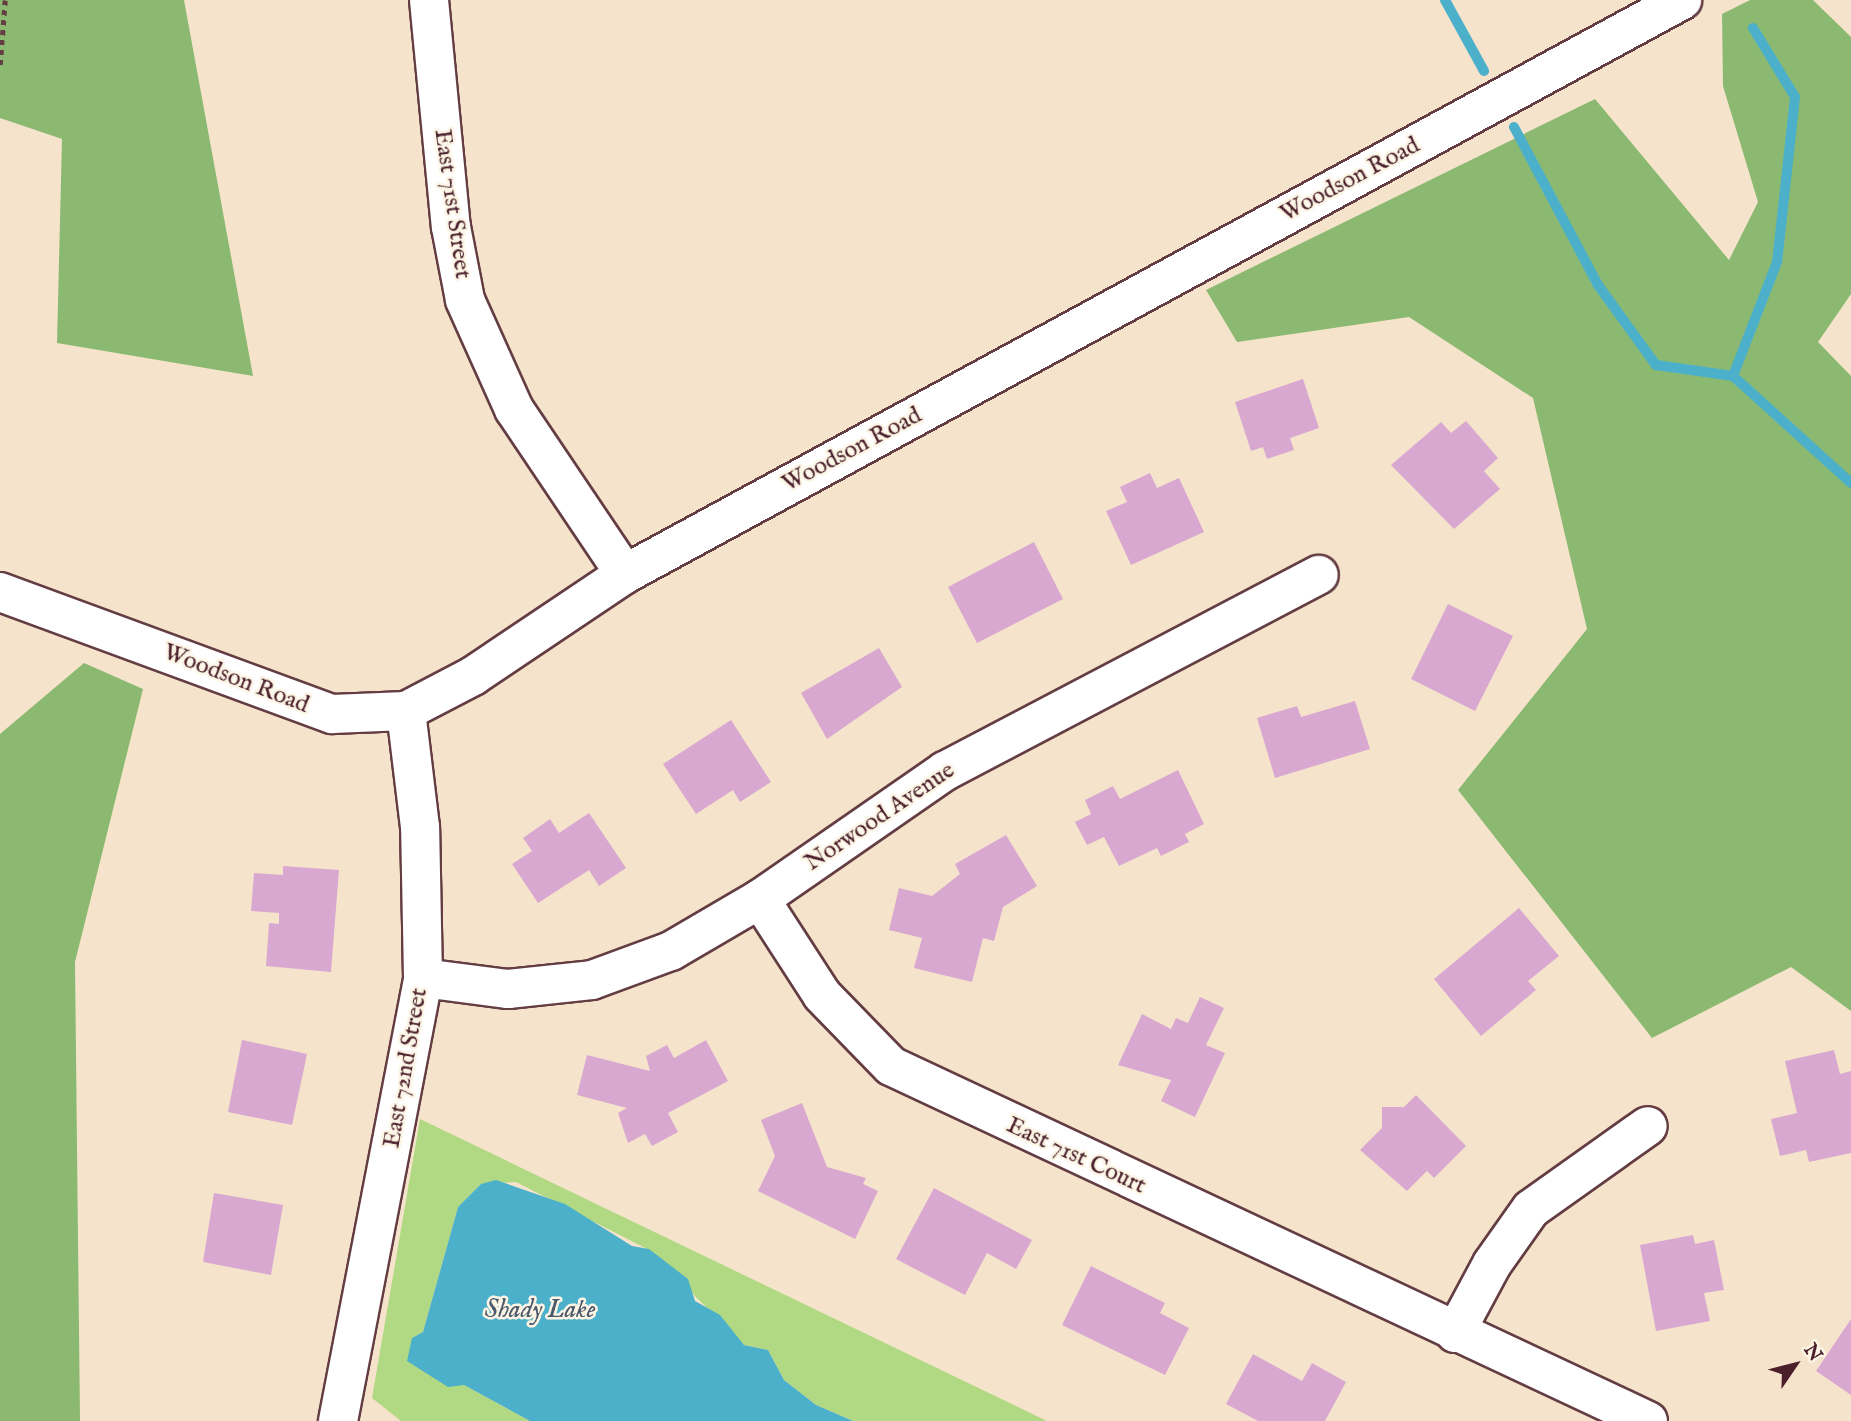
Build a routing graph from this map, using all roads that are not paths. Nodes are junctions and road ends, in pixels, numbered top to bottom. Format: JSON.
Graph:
{"nodes":[{"id":1,"x":429,"y":0,"type":"edge"},
{"id":2,"x":1682,"y":0,"type":"edge"},
{"id":3,"x":625,"y":574,"type":"junction"},
{"id":4,"x":1319,"y":575,"type":"dead end"},
{"id":5,"x":0,"y":592,"type":"edge"},
{"id":6,"x":406,"y":711,"type":"junction"},
{"id":7,"x":760,"y":899,"type":"junction"},
{"id":8,"x":423,"y":978,"type":"junction"},
{"id":9,"x":1648,"y":1126,"type":"dead end"},
{"id":10,"x":1455,"y":1333,"type":"junction"},
{"id":11,"x":338,"y":1421,"type":"edge"},
{"id":12,"x":1648,"y":1421,"type":"edge"}],
"edges":[{"from":1,"to":3,"type":"street","name":"East 71st Street"},
{"from":2,"to":3,"type":"street","name":"Woodson Road"},
{"from":3,"to":6,"type":"street","name":"Woodson Road"},
{"from":4,"to":7,"type":"street","name":"Norwood Avenue"},
{"from":5,"to":6,"type":"street","name":"Woodson Road"},
{"from":6,"to":8,"type":"street","name":"East 72nd Street"},
{"from":7,"to":8,"type":"street","name":"Norwood Avenue"},
{"from":7,"to":10,"type":"street","name":"East 71st Court"},
{"from":8,"to":11,"type":"street","name":"East 72nd Street"},
{"from":9,"to":10,"type":"street"},
{"from":10,"to":12,"type":"street","name":"East 71st Court"}]}
